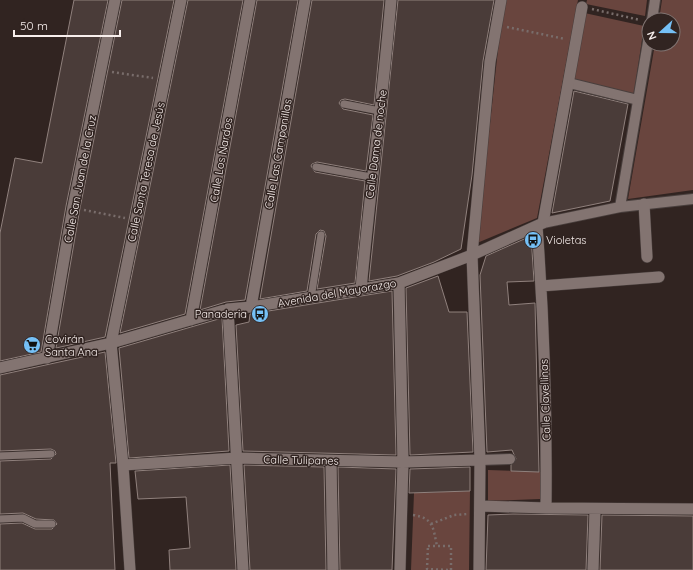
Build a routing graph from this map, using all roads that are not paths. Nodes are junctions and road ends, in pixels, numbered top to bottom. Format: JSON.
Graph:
{"nodes":[{"id":1,"x":115,"y":0,"type":"edge"},
{"id":2,"x":181,"y":0,"type":"edge"},
{"id":3,"x":250,"y":0,"type":"edge"},
{"id":4,"x":305,"y":0,"type":"edge"},
{"id":5,"x":391,"y":0,"type":"edge"},
{"id":6,"x":501,"y":0,"type":"edge"},
{"id":7,"x":655,"y":0,"type":"edge"},
{"id":8,"x":583,"y":3,"type":"edge"},
{"id":9,"x":650,"y":12,"type":"edge"},
{"id":10,"x":646,"y":52,"type":"edge"},
{"id":11,"x":568,"y":83,"type":"junction"},
{"id":12,"x":638,"y":100,"type":"junction"},
{"id":13,"x":344,"y":104,"type":"dead end"},
{"id":14,"x":380,"y":111,"type":"junction"},
{"id":15,"x":316,"y":167,"type":"dead end"},
{"id":16,"x":371,"y":177,"type":"junction"},
{"id":17,"x":693,"y":199,"type":"edge"},
{"id":18,"x":644,"y":204,"type":"junction"},
{"id":19,"x":620,"y":207,"type":"junction"},
{"id":20,"x":540,"y":225,"type":"junction"},
{"id":21,"x":321,"y":235,"type":"dead end"},
{"id":22,"x":472,"y":255,"type":"junction"},
{"id":23,"x":647,"y":257,"type":"dead end"},
{"id":24,"x":659,"y":277,"type":"dead end"},
{"id":25,"x":399,"y":283,"type":"junction"},
{"id":26,"x":541,"y":286,"type":"junction"},
{"id":27,"x":361,"y":289,"type":"junction"},
{"id":28,"x":311,"y":298,"type":"junction"},
{"id":29,"x":251,"y":307,"type":"junction"},
{"id":30,"x":228,"y":309,"type":"junction"},
{"id":31,"x":191,"y":320,"type":"junction"},
{"id":32,"x":111,"y":343,"type":"junction"},
{"id":33,"x":47,"y":358,"type":"junction"},
{"id":34,"x":0,"y":368,"type":"edge"},
{"id":35,"x":51,"y":454,"type":"dead end"},
{"id":36,"x":0,"y":456,"type":"edge"},
{"id":37,"x":236,"y":458,"type":"junction"},
{"id":38,"x":510,"y":459,"type":"dead end"},
{"id":39,"x":480,"y":460,"type":"junction"},
{"id":40,"x":332,"y":461,"type":"junction"},
{"id":41,"x":403,"y":462,"type":"junction"},
{"id":42,"x":123,"y":465,"type":"junction"},
{"id":43,"x":481,"y":506,"type":"junction"},
{"id":44,"x":546,"y":508,"type":"junction"},
{"id":45,"x":693,"y":509,"type":"edge"},
{"id":46,"x":595,"y":510,"type":"junction"},
{"id":47,"x":0,"y":519,"type":"edge"},
{"id":48,"x":52,"y":524,"type":"dead end"},
{"id":49,"x":130,"y":570,"type":"edge"},
{"id":50,"x":243,"y":570,"type":"edge"},
{"id":51,"x":333,"y":570,"type":"edge"},
{"id":52,"x":400,"y":570,"type":"edge"},
{"id":53,"x":479,"y":570,"type":"edge"},
{"id":54,"x":594,"y":570,"type":"edge"}],
"edges":[{"from":1,"to":33,"type":"street","name":"Calle San Juan de la Cruz"},
{"from":2,"to":32,"type":"street","name":"Calle Santa Teresa de Jesús"},
{"from":3,"to":31,"type":"street","name":"Calle Los Nardos"},
{"from":4,"to":29,"type":"street","name":"Calle Las Campanillas"},
{"from":5,"to":14,"type":"street","name":"Calle Dama de noche"},
{"from":6,"to":22,"type":"street"},
{"from":7,"to":9,"type":"street"},
{"from":8,"to":11,"type":"street","name":"Calle Clavellinas"},
{"from":10,"to":12,"type":"street"},
{"from":11,"to":12,"type":"street"},
{"from":11,"to":20,"type":"street","name":"Calle Clavellinas"},
{"from":12,"to":19,"type":"street"},
{"from":13,"to":14,"type":"lane"},
{"from":14,"to":16,"type":"street","name":"Calle Dama de noche"},
{"from":15,"to":16,"type":"lane"},
{"from":16,"to":27,"type":"street","name":"Calle Dama de noche"},
{"from":17,"to":18,"type":"street","name":"Avenida del Mayorazgo"},
{"from":18,"to":19,"type":"street","name":"Avenida del Mayorazgo"},
{"from":18,"to":23,"type":"street"},
{"from":19,"to":20,"type":"street","name":"Avenida del Mayorazgo"},
{"from":20,"to":22,"type":"street","name":"Avenida del Mayorazgo"},
{"from":20,"to":26,"type":"street","name":"Calle Clavellinas"},
{"from":21,"to":28,"type":"lane"},
{"from":22,"to":25,"type":"street","name":"Avenida del Mayorazgo"},
{"from":22,"to":39,"type":"street"},
{"from":24,"to":26,"type":"street"},
{"from":25,"to":27,"type":"street","name":"Avenida del Mayorazgo"},
{"from":25,"to":41,"type":"street"},
{"from":26,"to":44,"type":"street","name":"Calle Clavellinas"},
{"from":27,"to":28,"type":"street","name":"Avenida del Mayorazgo"},
{"from":28,"to":29,"type":"street","name":"Avenida del Mayorazgo"},
{"from":29,"to":30,"type":"street","name":"Avenida del Mayorazgo"},
{"from":30,"to":31,"type":"street","name":"Avenida del Mayorazgo"},
{"from":30,"to":37,"type":"street"},
{"from":31,"to":32,"type":"street","name":"Avenida del Mayorazgo"},
{"from":32,"to":33,"type":"street","name":"Avenida del Mayorazgo"},
{"from":32,"to":42,"type":"street","name":"Calle Santa Teresa de Jesús"},
{"from":33,"to":34,"type":"street","name":"Avenida del Mayorazgo"},
{"from":35,"to":36,"type":"lane"},
{"from":37,"to":40,"type":"street","name":"Calle Tulipanes"},
{"from":37,"to":42,"type":"street","name":"Calle Tulipanes"},
{"from":37,"to":50,"type":"street"},
{"from":38,"to":39,"type":"street"},
{"from":39,"to":41,"type":"street","name":"Calle Tulipanes"},
{"from":39,"to":43,"type":"street"},
{"from":40,"to":41,"type":"street","name":"Calle Tulipanes"},
{"from":40,"to":51,"type":"street"},
{"from":41,"to":52,"type":"street"},
{"from":42,"to":49,"type":"street","name":"Calle Santa Teresa de Jesús"},
{"from":43,"to":44,"type":"street"},
{"from":43,"to":53,"type":"street"},
{"from":44,"to":46,"type":"street"},
{"from":45,"to":46,"type":"street"},
{"from":46,"to":54,"type":"street"},
{"from":47,"to":48,"type":"lane"}]}
